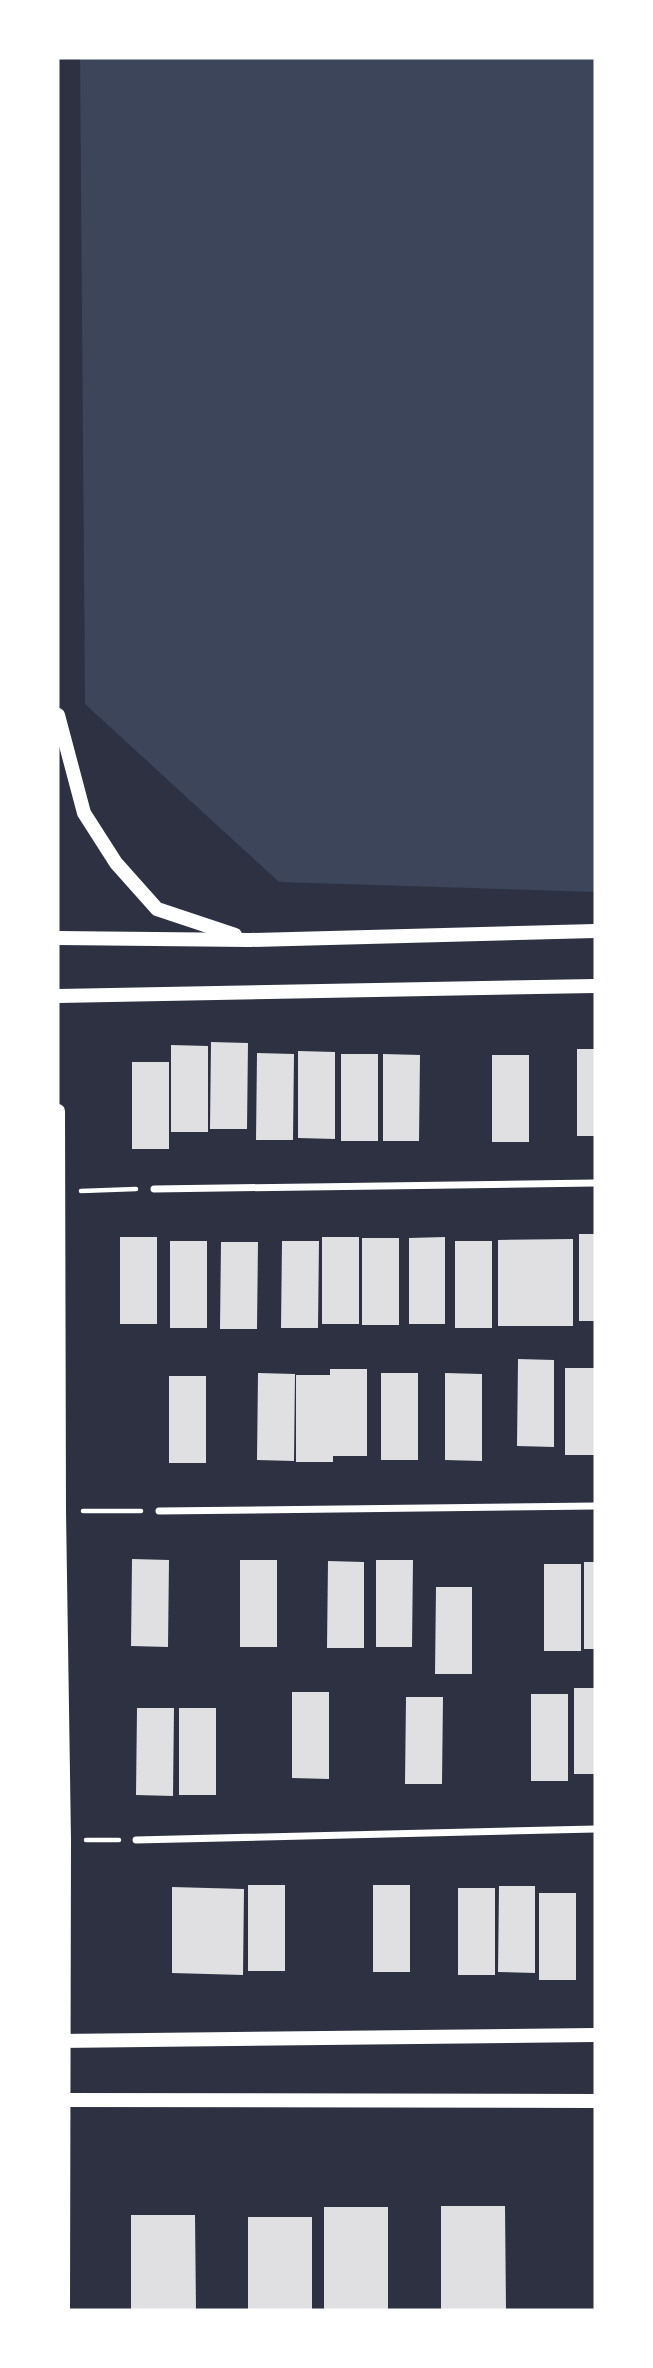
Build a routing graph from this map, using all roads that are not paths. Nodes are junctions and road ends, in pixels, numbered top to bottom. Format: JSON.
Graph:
{"nodes":[{"id":1,"x":58,"y":715,"type":"edge"},
{"id":2,"x":595,"y":931,"type":"edge"},
{"id":3,"x":58,"y":938,"type":"edge"},
{"id":4,"x":250,"y":940,"type":"junction"},
{"id":5,"x":595,"y":986,"type":"edge"},
{"id":6,"x":58,"y":996,"type":"edge"},
{"id":7,"x":58,"y":1111,"type":"edge"},
{"id":8,"x":595,"y":1183,"type":"edge"},
{"id":9,"x":154,"y":1189,"type":"road end"},
{"id":10,"x":58,"y":1192,"type":"edge"},
{"id":11,"x":595,"y":1506,"type":"edge"},
{"id":12,"x":59,"y":1511,"type":"edge"},
{"id":13,"x":159,"y":1511,"type":"road end"},
{"id":14,"x":595,"y":1829,"type":"edge"},
{"id":15,"x":136,"y":1840,"type":"road end"},
{"id":16,"x":595,"y":2035,"type":"edge"},
{"id":17,"x":61,"y":2041,"type":"edge"},
{"id":18,"x":60,"y":2100,"type":"edge"},
{"id":19,"x":595,"y":2101,"type":"edge"},
{"id":20,"x":63,"y":2310,"type":"edge"}],
"edges":[{"from":1,"to":4,"type":"main road"},
{"from":2,"to":4,"type":"main road"},
{"from":3,"to":4,"type":"main road"},
{"from":5,"to":6,"type":"main road"},
{"from":7,"to":10,"type":"main road"},
{"from":8,"to":9,"type":"street"},
{"from":10,"to":12,"type":"main road"},
{"from":11,"to":13,"type":"street"},
{"from":12,"to":17,"type":"main road"},
{"from":14,"to":15,"type":"street"},
{"from":16,"to":17,"type":"main road"},
{"from":17,"to":18,"type":"main road"},
{"from":18,"to":19,"type":"main road"},
{"from":18,"to":20,"type":"main road"}]}
